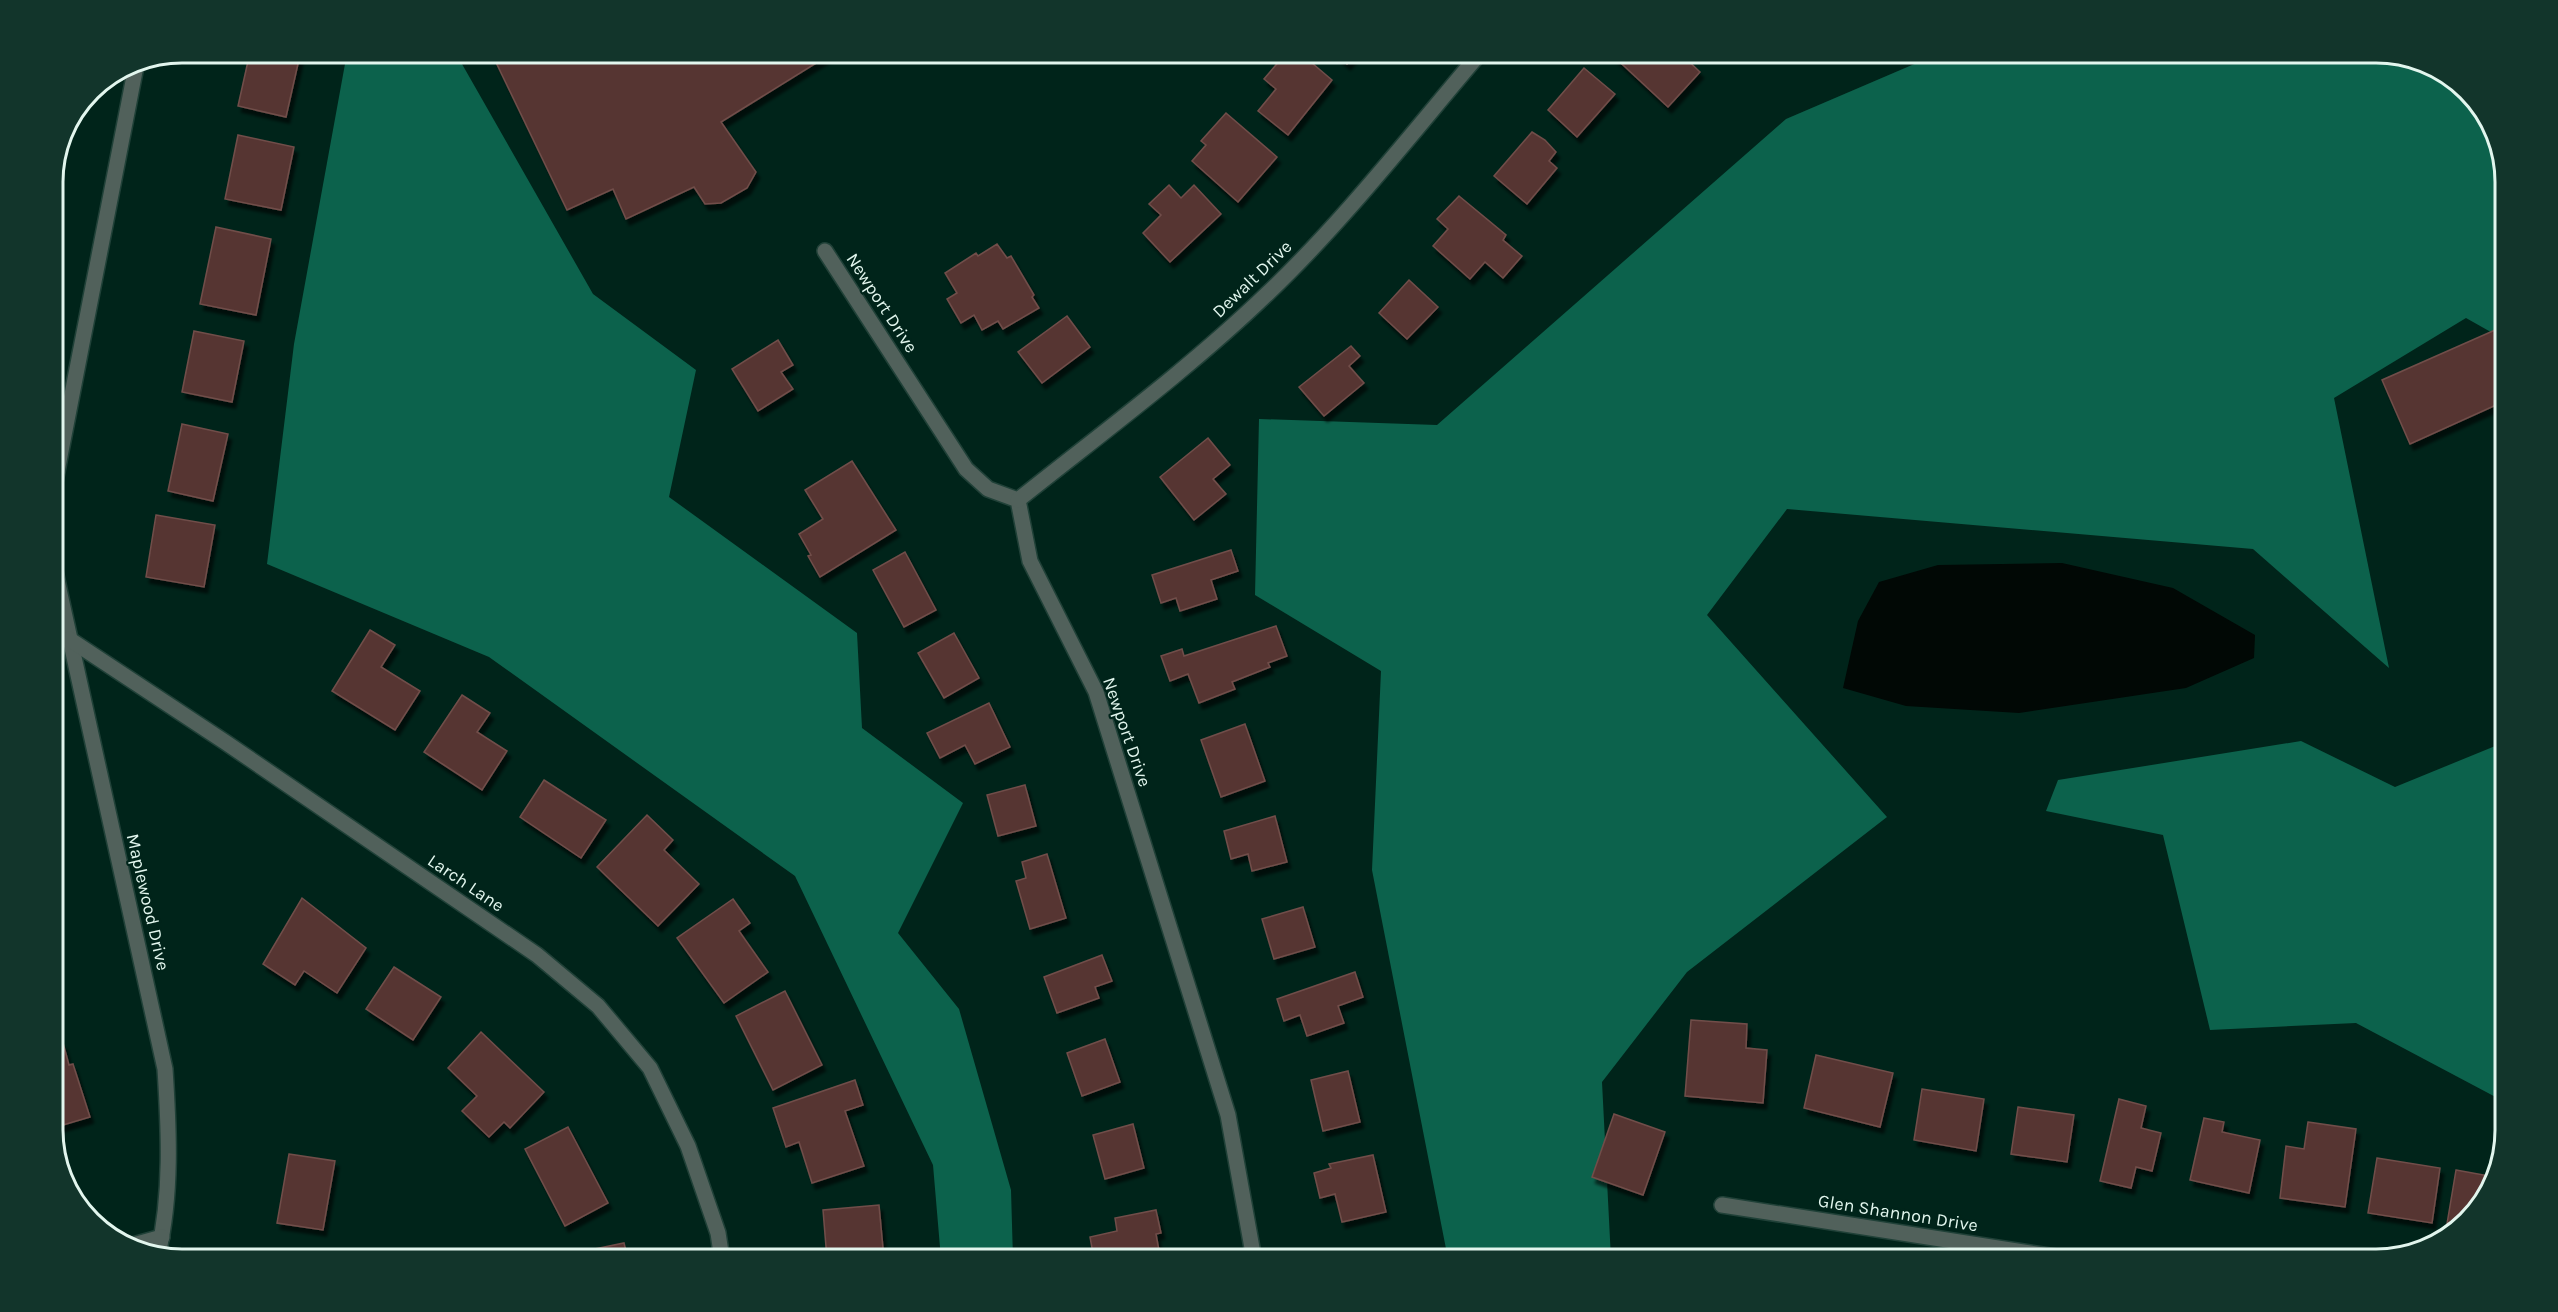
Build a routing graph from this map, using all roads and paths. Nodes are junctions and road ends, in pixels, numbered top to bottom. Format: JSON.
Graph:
{"nodes":[{"id":1,"x":1472,"y":63,"type":"edge"},
{"id":2,"x":135,"y":73,"type":"edge"},
{"id":3,"x":825,"y":251,"type":"dead end"},
{"id":4,"x":63,"y":441,"type":"edge"},
{"id":5,"x":1018,"y":500,"type":"junction"},
{"id":6,"x":63,"y":610,"type":"edge"},
{"id":7,"x":69,"y":639,"type":"junction"},
{"id":8,"x":1722,"y":1205,"type":"dead end"},
{"id":9,"x":162,"y":1237,"type":"junction"},
{"id":10,"x":142,"y":1243,"type":"edge"},
{"id":11,"x":160,"y":1247,"type":"edge"},
{"id":12,"x":720,"y":1249,"type":"edge"},
{"id":13,"x":1252,"y":1249,"type":"edge"},
{"id":14,"x":2000,"y":1249,"type":"edge"}],
"edges":[{"from":1,"to":5,"type":"street","name":"Dewalt Drive"},
{"from":2,"to":4,"type":"street"},
{"from":3,"to":5,"type":"street","name":"Newport Drive"},
{"from":5,"to":13,"type":"street","name":"Newport Drive"},
{"from":6,"to":7,"type":"street","name":"Maplewood Drive"},
{"from":7,"to":9,"type":"street","name":"Maplewood Drive"},
{"from":7,"to":12,"type":"street","name":"Larch Lane"},
{"from":8,"to":14,"type":"street","name":"Glen Shannon Drive"},
{"from":9,"to":10,"type":"street"},
{"from":9,"to":11,"type":"street","name":"Maplewood Drive"}]}
